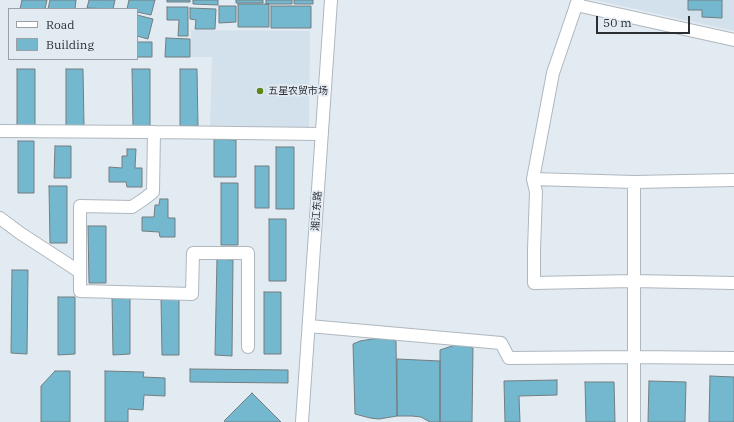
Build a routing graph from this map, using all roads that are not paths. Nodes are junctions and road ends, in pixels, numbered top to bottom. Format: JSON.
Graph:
{"nodes":[{"id":1,"x":331,"y":0,"type":"edge"},
{"id":2,"x":577,"y":3,"type":"edge"},
{"id":3,"x":734,"y":40,"type":"edge"},
{"id":4,"x":0,"y":132,"type":"edge"},
{"id":5,"x":154,"y":132,"type":"junction"},
{"id":6,"x":322,"y":134,"type":"junction"},
{"id":7,"x":533,"y":179,"type":"junction"},
{"id":8,"x":734,"y":180,"type":"edge"},
{"id":9,"x":634,"y":182,"type":"junction"},
{"id":10,"x":0,"y":218,"type":"edge"},
{"id":11,"x":80,"y":272,"type":"junction"},
{"id":12,"x":633,"y":281,"type":"junction"},
{"id":13,"x":734,"y":283,"type":"edge"},
{"id":14,"x":309,"y":326,"type":"junction"},
{"id":15,"x":248,"y":348,"type":"dead end"},
{"id":16,"x":634,"y":357,"type":"junction"},
{"id":17,"x":734,"y":358,"type":"edge"},
{"id":18,"x":302,"y":422,"type":"edge"},
{"id":19,"x":634,"y":422,"type":"edge"}],
"edges":[{"from":1,"to":6,"type":"street","name":"湘江东路"},
{"from":2,"to":3,"type":"street"},
{"from":2,"to":7,"type":"street"},
{"from":4,"to":5,"type":"street"},
{"from":5,"to":6,"type":"street"},
{"from":5,"to":11,"type":"street"},
{"from":6,"to":14,"type":"street","name":"湘江东路"},
{"from":7,"to":9,"type":"street"},
{"from":7,"to":12,"type":"street"},
{"from":8,"to":9,"type":"street"},
{"from":9,"to":12,"type":"street"},
{"from":10,"to":11,"type":"street"},
{"from":11,"to":15,"type":"street"},
{"from":12,"to":13,"type":"street"},
{"from":12,"to":16,"type":"street"},
{"from":14,"to":16,"type":"street"},
{"from":14,"to":18,"type":"street","name":"湘江东路"},
{"from":16,"to":17,"type":"street"},
{"from":16,"to":19,"type":"street"}]}
